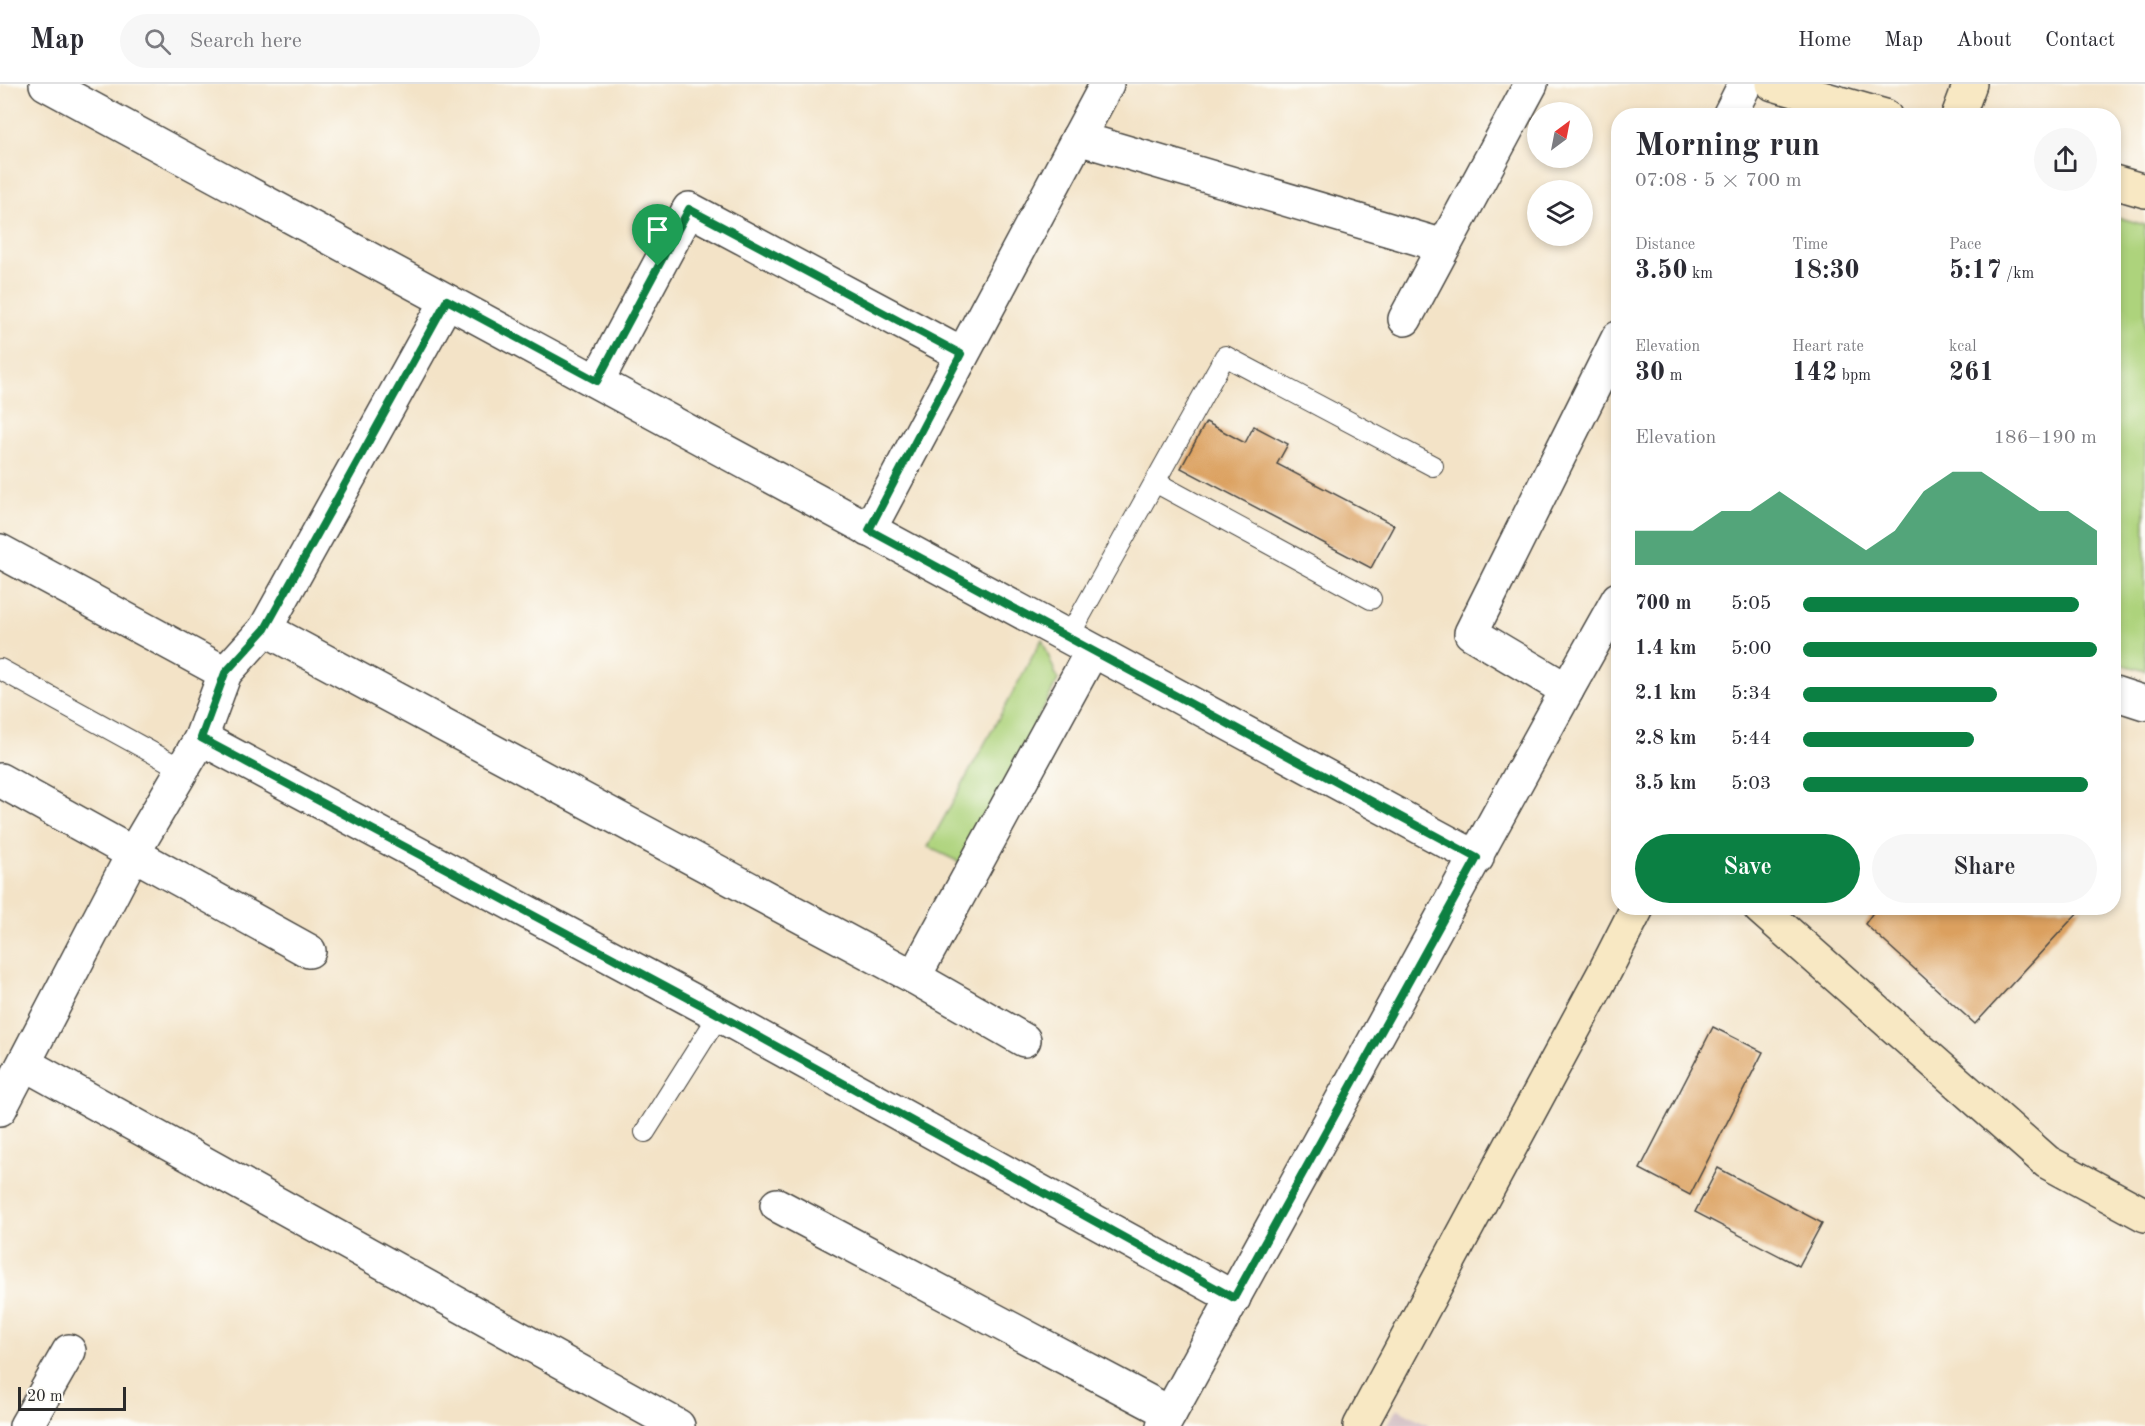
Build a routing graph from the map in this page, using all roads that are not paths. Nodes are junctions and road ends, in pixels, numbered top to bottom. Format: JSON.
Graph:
{"nodes":[{"id":1,"x":46,"y":84,"type":"edge"},
{"id":2,"x":1107,"y":84,"type":"edge"},
{"id":3,"x":1531,"y":84,"type":"edge"},
{"id":4,"x":1745,"y":84,"type":"edge"},
{"id":5,"x":1773,"y":84,"type":"edge"},
{"id":6,"x":1970,"y":84,"type":"edge"},
{"id":7,"x":1734,"y":108,"type":"edge"},
{"id":8,"x":1857,"y":108,"type":"edge"},
{"id":9,"x":1961,"y":108,"type":"edge"},
{"id":10,"x":1078,"y":138,"type":"junction"},
{"id":11,"x":2121,"y":184,"type":"edge"},
{"id":12,"x":2145,"y":191,"type":"edge"},
{"id":13,"x":1444,"y":246,"type":"junction"},
{"id":14,"x":447,"y":300,"type":"junction"},
{"id":15,"x":1405,"y":319,"type":"dead end"},
{"id":16,"x":1611,"y":352,"type":"edge"},
{"id":17,"x":961,"y":354,"type":"junction"},
{"id":18,"x":597,"y":381,"type":"junction"},
{"id":19,"x":1433,"y":466,"type":"dead end"},
{"id":20,"x":1155,"y":482,"type":"junction"},
{"id":21,"x":869,"y":530,"type":"junction"},
{"id":22,"x":0,"y":551,"type":"edge"},
{"id":23,"x":1371,"y":599,"type":"dead end"},
{"id":24,"x":1611,"y":612,"type":"edge"},
{"id":25,"x":265,"y":629,"type":"junction"},
{"id":26,"x":1080,"y":645,"type":"junction"},
{"id":27,"x":0,"y":669,"type":"edge"},
{"id":28,"x":225,"y":673,"type":"junction"},
{"id":29,"x":1568,"y":690,"type":"junction"},
{"id":30,"x":2121,"y":695,"type":"edge"},
{"id":31,"x":2145,"y":703,"type":"edge"},
{"id":32,"x":201,"y":738,"type":"junction"},
{"id":33,"x":182,"y":769,"type":"junction"},
{"id":34,"x":0,"y":780,"type":"edge"},
{"id":35,"x":134,"y":852,"type":"junction"},
{"id":36,"x":1477,"y":858,"type":"junction"},
{"id":37,"x":1633,"y":915,"type":"edge"},
{"id":38,"x":1768,"y":915,"type":"edge"},
{"id":39,"x":309,"y":951,"type":"dead end"},
{"id":40,"x":914,"y":977,"type":"junction"},
{"id":41,"x":718,"y":1015,"type":"junction"},
{"id":42,"x":1024,"y":1040,"type":"dead end"},
{"id":43,"x":26,"y":1065,"type":"junction"},
{"id":44,"x":0,"y":1109,"type":"edge"},
{"id":45,"x":645,"y":1132,"type":"dead end"},
{"id":46,"x":777,"y":1205,"type":"dead end"},
{"id":47,"x":2145,"y":1215,"type":"edge"},
{"id":48,"x":1234,"y":1298,"type":"junction"},
{"id":49,"x":69,"y":1351,"type":"dead end"},
{"id":50,"x":1166,"y":1420,"type":"edge"},
{"id":51,"x":26,"y":1426,"type":"edge"},
{"id":52,"x":678,"y":1426,"type":"edge"},
{"id":53,"x":1360,"y":1426,"type":"edge"}],
"edges":[{"from":1,"to":14,"type":"street"},
{"from":2,"to":10,"type":"street"},
{"from":3,"to":13,"type":"street"},
{"from":4,"to":7,"type":"street"},
{"from":5,"to":8,"type":"street"},
{"from":6,"to":9,"type":"street"},
{"from":10,"to":13,"type":"street"},
{"from":10,"to":17,"type":"street"},
{"from":11,"to":12,"type":"street"},
{"from":13,"to":15,"type":"street"},
{"from":14,"to":18,"type":"street"},
{"from":14,"to":25,"type":"street"},
{"from":16,"to":29,"type":"street"},
{"from":17,"to":18,"type":"street"},
{"from":17,"to":21,"type":"street"},
{"from":18,"to":21,"type":"street"},
{"from":19,"to":20,"type":"lane"},
{"from":20,"to":23,"type":"lane"},
{"from":20,"to":26,"type":"lane"},
{"from":21,"to":26,"type":"street"},
{"from":22,"to":28,"type":"street"},
{"from":24,"to":29,"type":"street"},
{"from":25,"to":28,"type":"street"},
{"from":25,"to":40,"type":"street"},
{"from":26,"to":36,"type":"street"},
{"from":26,"to":40,"type":"street"},
{"from":27,"to":33,"type":"lane"},
{"from":28,"to":32,"type":"street"},
{"from":29,"to":36,"type":"street"},
{"from":30,"to":31,"type":"street"},
{"from":32,"to":33,"type":"street"},
{"from":32,"to":41,"type":"street"},
{"from":33,"to":35,"type":"street"},
{"from":34,"to":35,"type":"street"},
{"from":35,"to":39,"type":"street"},
{"from":35,"to":43,"type":"street"},
{"from":36,"to":48,"type":"street"},
{"from":37,"to":53,"type":"street"},
{"from":38,"to":47,"type":"street"},
{"from":40,"to":42,"type":"street"},
{"from":41,"to":45,"type":"lane"},
{"from":41,"to":48,"type":"street"},
{"from":43,"to":44,"type":"street"},
{"from":43,"to":52,"type":"street"},
{"from":46,"to":50,"type":"street"},
{"from":48,"to":50,"type":"street"},
{"from":49,"to":51,"type":"street"}]}
